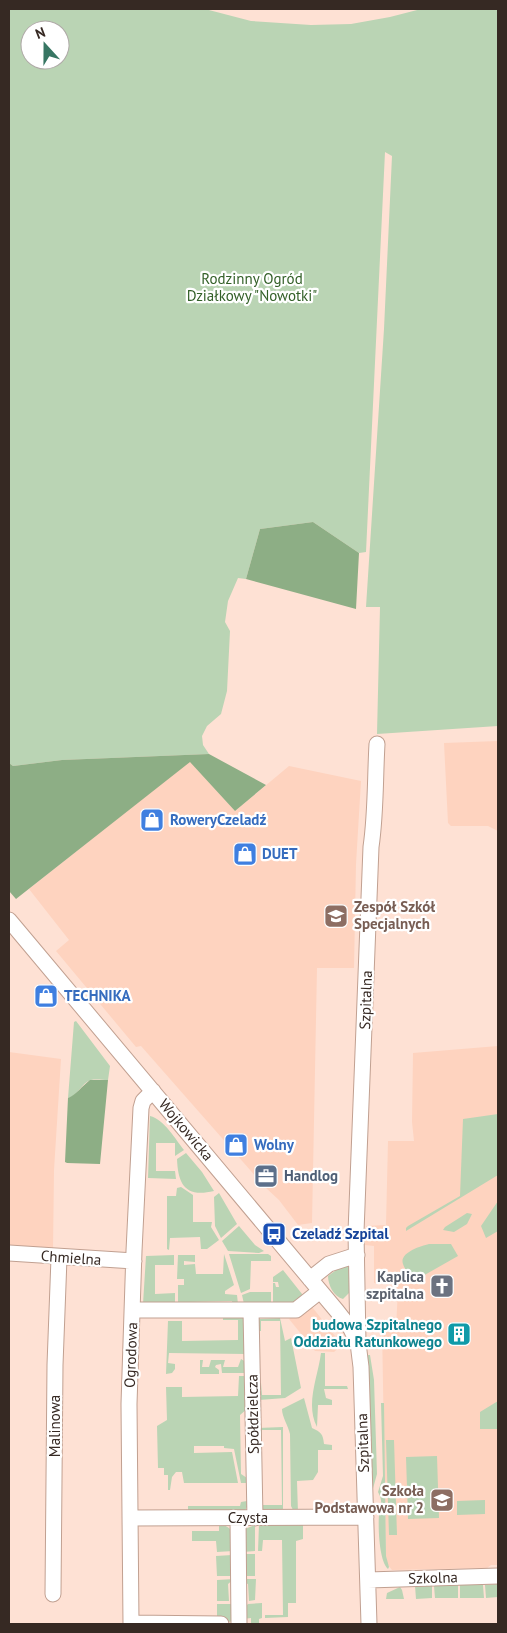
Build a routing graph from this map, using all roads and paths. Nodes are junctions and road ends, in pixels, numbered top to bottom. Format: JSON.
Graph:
{"nodes":[{"id":1,"x":377,"y":744,"type":"dead end"},
{"id":2,"x":9,"y":920,"type":"edge"},
{"id":3,"x":153,"y":1091,"type":"junction"},
{"id":4,"x":9,"y":1253,"type":"edge"},
{"id":5,"x":357,"y":1255,"type":"junction"},
{"id":6,"x":59,"y":1258,"type":"junction"},
{"id":7,"x":134,"y":1261,"type":"junction"},
{"id":8,"x":315,"y":1285,"type":"junction"},
{"id":9,"x":358,"y":1291,"type":"junction"},
{"id":10,"x":132,"y":1310,"type":"junction"},
{"id":11,"x":252,"y":1310,"type":"junction"},
{"id":12,"x":337,"y":1311,"type":"junction"},
{"id":13,"x":358,"y":1343,"type":"junction"},
{"id":14,"x":366,"y":1517,"type":"junction"},
{"id":15,"x":130,"y":1518,"type":"junction"},
{"id":16,"x":238,"y":1518,"type":"junction"},
{"id":17,"x":255,"y":1518,"type":"junction"},
{"id":18,"x":498,"y":1576,"type":"edge"},
{"id":19,"x":368,"y":1580,"type":"junction"},
{"id":20,"x":53,"y":1594,"type":"dead end"},
{"id":21,"x":131,"y":1624,"type":"edge"},
{"id":22,"x":222,"y":1624,"type":"edge"},
{"id":23,"x":239,"y":1624,"type":"edge"},
{"id":24,"x":369,"y":1624,"type":"edge"}],
"edges":[{"from":1,"to":5,"type":"street","name":"Szpitalna"},
{"from":2,"to":3,"type":"street","name":"Wojkowicka"},
{"from":3,"to":7,"type":"street","name":"Ogrodowa"},
{"from":3,"to":8,"type":"street","name":"Wojkowicka"},
{"from":4,"to":6,"type":"street","name":"Chmielna"},
{"from":5,"to":8,"type":"street"},
{"from":5,"to":9,"type":"street","name":"Szpitalna"},
{"from":6,"to":7,"type":"street","name":"Chmielna"},
{"from":6,"to":20,"type":"street","name":"Malinowa"},
{"from":7,"to":10,"type":"street","name":"Ogrodowa"},
{"from":8,"to":11,"type":"street"},
{"from":8,"to":12,"type":"street","name":"Wojkowicka"},
{"from":9,"to":12,"type":"street"},
{"from":9,"to":13,"type":"street","name":"Szpitalna"},
{"from":10,"to":11,"type":"street"},
{"from":10,"to":15,"type":"street","name":"Ogrodowa"},
{"from":11,"to":17,"type":"street","name":"Spółdzielcza"},
{"from":12,"to":13,"type":"street","name":"Wojkowicka"},
{"from":13,"to":14,"type":"street","name":"Szpitalna"},
{"from":14,"to":17,"type":"street","name":"Czysta"},
{"from":14,"to":19,"type":"street","name":"Szpitalna"},
{"from":15,"to":16,"type":"street","name":"Czysta"},
{"from":15,"to":21,"type":"street","name":"Ogrodowa"},
{"from":16,"to":17,"type":"street","name":"Czysta"},
{"from":16,"to":23,"type":"street"},
{"from":18,"to":19,"type":"street","name":"Szkolna"},
{"from":19,"to":24,"type":"street","name":"Szpitalna"},
{"from":21,"to":22,"type":"street"}]}
